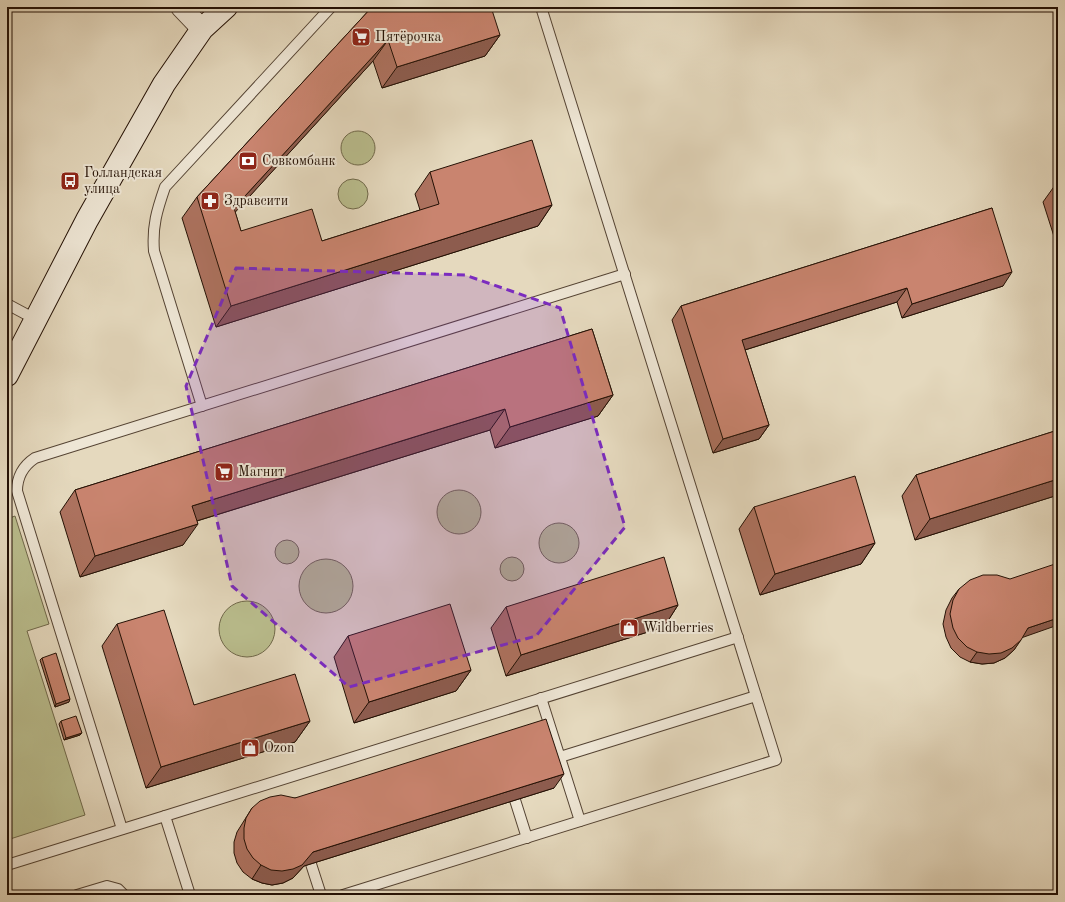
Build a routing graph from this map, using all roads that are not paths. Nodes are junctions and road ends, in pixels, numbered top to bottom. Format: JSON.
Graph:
{"nodes":[{"id":1,"x":181,"y":7,"type":"edge"},
{"id":2,"x":226,"y":7,"type":"edge"},
{"id":3,"x":331,"y":7,"type":"edge"},
{"id":4,"x":541,"y":7,"type":"edge"},
{"id":5,"x":202,"y":28,"type":"junction"},
{"id":6,"x":625,"y":274,"type":"junction"},
{"id":7,"x":7,"y":304,"type":"edge"},
{"id":8,"x":35,"y":319,"type":"junction"},
{"id":9,"x":7,"y":375,"type":"edge"},
{"id":10,"x":202,"y":406,"type":"junction"},
{"id":11,"x":738,"y":637,"type":"junction"},
{"id":12,"x":756,"y":696,"type":"junction"},
{"id":13,"x":541,"y":698,"type":"junction"},
{"id":14,"x":560,"y":757,"type":"junction"},
{"id":15,"x":515,"y":800,"type":"edge"},
{"id":16,"x":165,"y":816,"type":"junction"},
{"id":17,"x":580,"y":821,"type":"junction"},
{"id":18,"x":122,"y":829,"type":"junction"},
{"id":19,"x":527,"y":838,"type":"junction"},
{"id":20,"x":311,"y":864,"type":"edge"},
{"id":21,"x":7,"y":865,"type":"edge"},
{"id":22,"x":77,"y":895,"type":"edge"},
{"id":23,"x":124,"y":895,"type":"edge"},
{"id":24,"x":190,"y":895,"type":"edge"},
{"id":25,"x":321,"y":895,"type":"edge"},
{"id":26,"x":343,"y":895,"type":"edge"}],
"edges":[{"from":1,"to":5,"type":"street"},
{"from":2,"to":5,"type":"street"},
{"from":3,"to":10,"type":"lane"},
{"from":4,"to":6,"type":"lane"},
{"from":5,"to":8,"type":"street"},
{"from":6,"to":10,"type":"lane"},
{"from":6,"to":11,"type":"lane"},
{"from":7,"to":8,"type":"lane"},
{"from":8,"to":9,"type":"street"},
{"from":10,"to":18,"type":"lane"},
{"from":11,"to":12,"type":"lane"},
{"from":11,"to":13,"type":"lane"},
{"from":12,"to":14,"type":"lane"},
{"from":12,"to":17,"type":"lane"},
{"from":13,"to":14,"type":"lane"},
{"from":13,"to":16,"type":"lane"},
{"from":14,"to":17,"type":"lane"},
{"from":15,"to":19,"type":"lane"},
{"from":16,"to":18,"type":"lane"},
{"from":16,"to":24,"type":"lane"},
{"from":17,"to":19,"type":"lane"},
{"from":18,"to":21,"type":"lane"},
{"from":19,"to":26,"type":"lane"},
{"from":20,"to":25,"type":"lane"},
{"from":22,"to":23,"type":"lane"}]}
